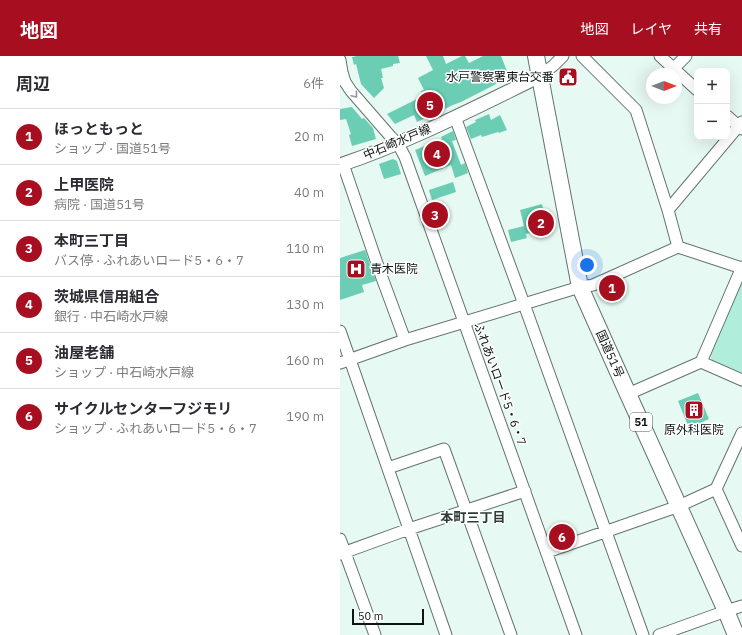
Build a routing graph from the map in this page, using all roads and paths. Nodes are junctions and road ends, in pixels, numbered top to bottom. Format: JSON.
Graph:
{"nodes":[{"id":1,"x":536,"y":56,"type":"edge"},
{"id":2,"x":563,"y":56,"type":"edge"},
{"id":3,"x":582,"y":56,"type":"edge"},
{"id":4,"x":660,"y":56,"type":"edge"},
{"id":5,"x":686,"y":56,"type":"edge"},
{"id":6,"x":340,"y":60,"type":"edge"},
{"id":7,"x":672,"y":68,"type":"edge"},
{"id":8,"x":674,"y":68,"type":"edge"},
{"id":9,"x":540,"y":76,"type":"junction"},
{"id":10,"x":682,"y":77,"type":"edge"},
{"id":11,"x":694,"y":87,"type":"edge"},
{"id":12,"x":455,"y":117,"type":"junction"},
{"id":13,"x":730,"y":118,"type":"edge"},
{"id":14,"x":741,"y":126,"type":"edge"},
{"id":15,"x":398,"y":144,"type":"junction"},
{"id":16,"x":341,"y":165,"type":"edge"},
{"id":17,"x":668,"y":210,"type":"junction"},
{"id":18,"x":678,"y":247,"type":"junction"},
{"id":19,"x":742,"y":267,"type":"edge"},
{"id":20,"x":580,"y":287,"type":"junction"},
{"id":21,"x":524,"y":304,"type":"junction"},
{"id":22,"x":464,"y":322,"type":"junction"},
{"id":23,"x":340,"y":331,"type":"edge"},
{"id":24,"x":405,"y":340,"type":"junction"},
{"id":25,"x":345,"y":361,"type":"edge"},
{"id":26,"x":701,"y":362,"type":"junction"},
{"id":27,"x":742,"y":380,"type":"edge"},
{"id":28,"x":628,"y":394,"type":"junction"},
{"id":29,"x":742,"y":433,"type":"edge"},
{"id":30,"x":388,"y":468,"type":"junction"},
{"id":31,"x":716,"y":489,"type":"junction"},
{"id":32,"x":525,"y":492,"type":"junction"},
{"id":33,"x":679,"y":506,"type":"junction"},
{"id":34,"x":466,"y":511,"type":"junction"},
{"id":35,"x":409,"y":529,"type":"junction"},
{"id":36,"x":606,"y":532,"type":"junction"},
{"id":37,"x":340,"y":539,"type":"edge"},
{"id":38,"x":742,"y":546,"type":"edge"},
{"id":39,"x":547,"y":552,"type":"junction"},
{"id":40,"x":342,"y":553,"type":"edge"},
{"id":41,"x":742,"y":606,"type":"edge"},
{"id":42,"x":726,"y":611,"type":"junction"},
{"id":43,"x":375,"y":635,"type":"edge"},
{"id":44,"x":446,"y":635,"type":"edge"},
{"id":45,"x":511,"y":635,"type":"edge"},
{"id":46,"x":576,"y":635,"type":"edge"},
{"id":47,"x":642,"y":635,"type":"edge"},
{"id":48,"x":659,"y":635,"type":"edge"},
{"id":49,"x":736,"y":635,"type":"edge"}],
"edges":[{"from":1,"to":9,"type":"highway","name":"国道51号","number":"51"},
{"from":2,"to":9,"type":"street"},
{"from":3,"to":17,"type":"street"},
{"from":4,"to":7,"type":"street"},
{"from":5,"to":8,"type":"street"},
{"from":6,"to":15,"type":"street","name":"ふれあいロード5・6・7","one_way":true},
{"from":9,"to":12,"type":"main road","name":"中石崎水戸線"},
{"from":9,"to":20,"type":"highway","name":"国道51号","number":"51"},
{"from":10,"to":11,"type":"street"},
{"from":12,"to":15,"type":"main road","name":"中石崎水戸線"},
{"from":12,"to":21,"type":"street"},
{"from":13,"to":14,"type":"street"},
{"from":14,"to":17,"type":"street"},
{"from":15,"to":16,"type":"main road","name":"中石崎水戸線"},
{"from":15,"to":22,"type":"street","name":"ふれあいロード5・6・7"},
{"from":16,"to":24,"type":"street"},
{"from":17,"to":18,"type":"street"},
{"from":18,"to":19,"type":"street"},
{"from":18,"to":20,"type":"street"},
{"from":19,"to":26,"type":"street"},
{"from":20,"to":21,"type":"street"},
{"from":20,"to":28,"type":"highway","name":"国道51号","number":"51"},
{"from":21,"to":22,"type":"street"},
{"from":21,"to":36,"type":"street"},
{"from":22,"to":24,"type":"street"},
{"from":22,"to":32,"type":"street","name":"ふれあいロード5・6・7"},
{"from":23,"to":25,"type":"street"},
{"from":24,"to":25,"type":"street"},
{"from":25,"to":30,"type":"street"},
{"from":26,"to":27,"type":"street"},
{"from":26,"to":28,"type":"street"},
{"from":28,"to":33,"type":"highway","name":"国道51号","number":"51"},
{"from":29,"to":31,"type":"street"},
{"from":30,"to":34,"type":"street"},
{"from":30,"to":35,"type":"street"},
{"from":31,"to":33,"type":"street"},
{"from":31,"to":38,"type":"street"},
{"from":32,"to":34,"type":"street"},
{"from":32,"to":39,"type":"street","name":"ふれあいロード5・6・7"},
{"from":33,"to":36,"type":"street"},
{"from":33,"to":42,"type":"highway","name":"国道51号","number":"51"},
{"from":34,"to":35,"type":"street"},
{"from":34,"to":45,"type":"street"},
{"from":35,"to":40,"type":"street"},
{"from":35,"to":44,"type":"street"},
{"from":36,"to":39,"type":"street"},
{"from":36,"to":47,"type":"street"},
{"from":37,"to":40,"type":"street"},
{"from":39,"to":46,"type":"street","name":"ふれあいロード5・6・7"},
{"from":40,"to":43,"type":"street"},
{"from":41,"to":42,"type":"street"},
{"from":42,"to":48,"type":"street"},
{"from":42,"to":49,"type":"highway","name":"国道51号","number":"51"}]}
